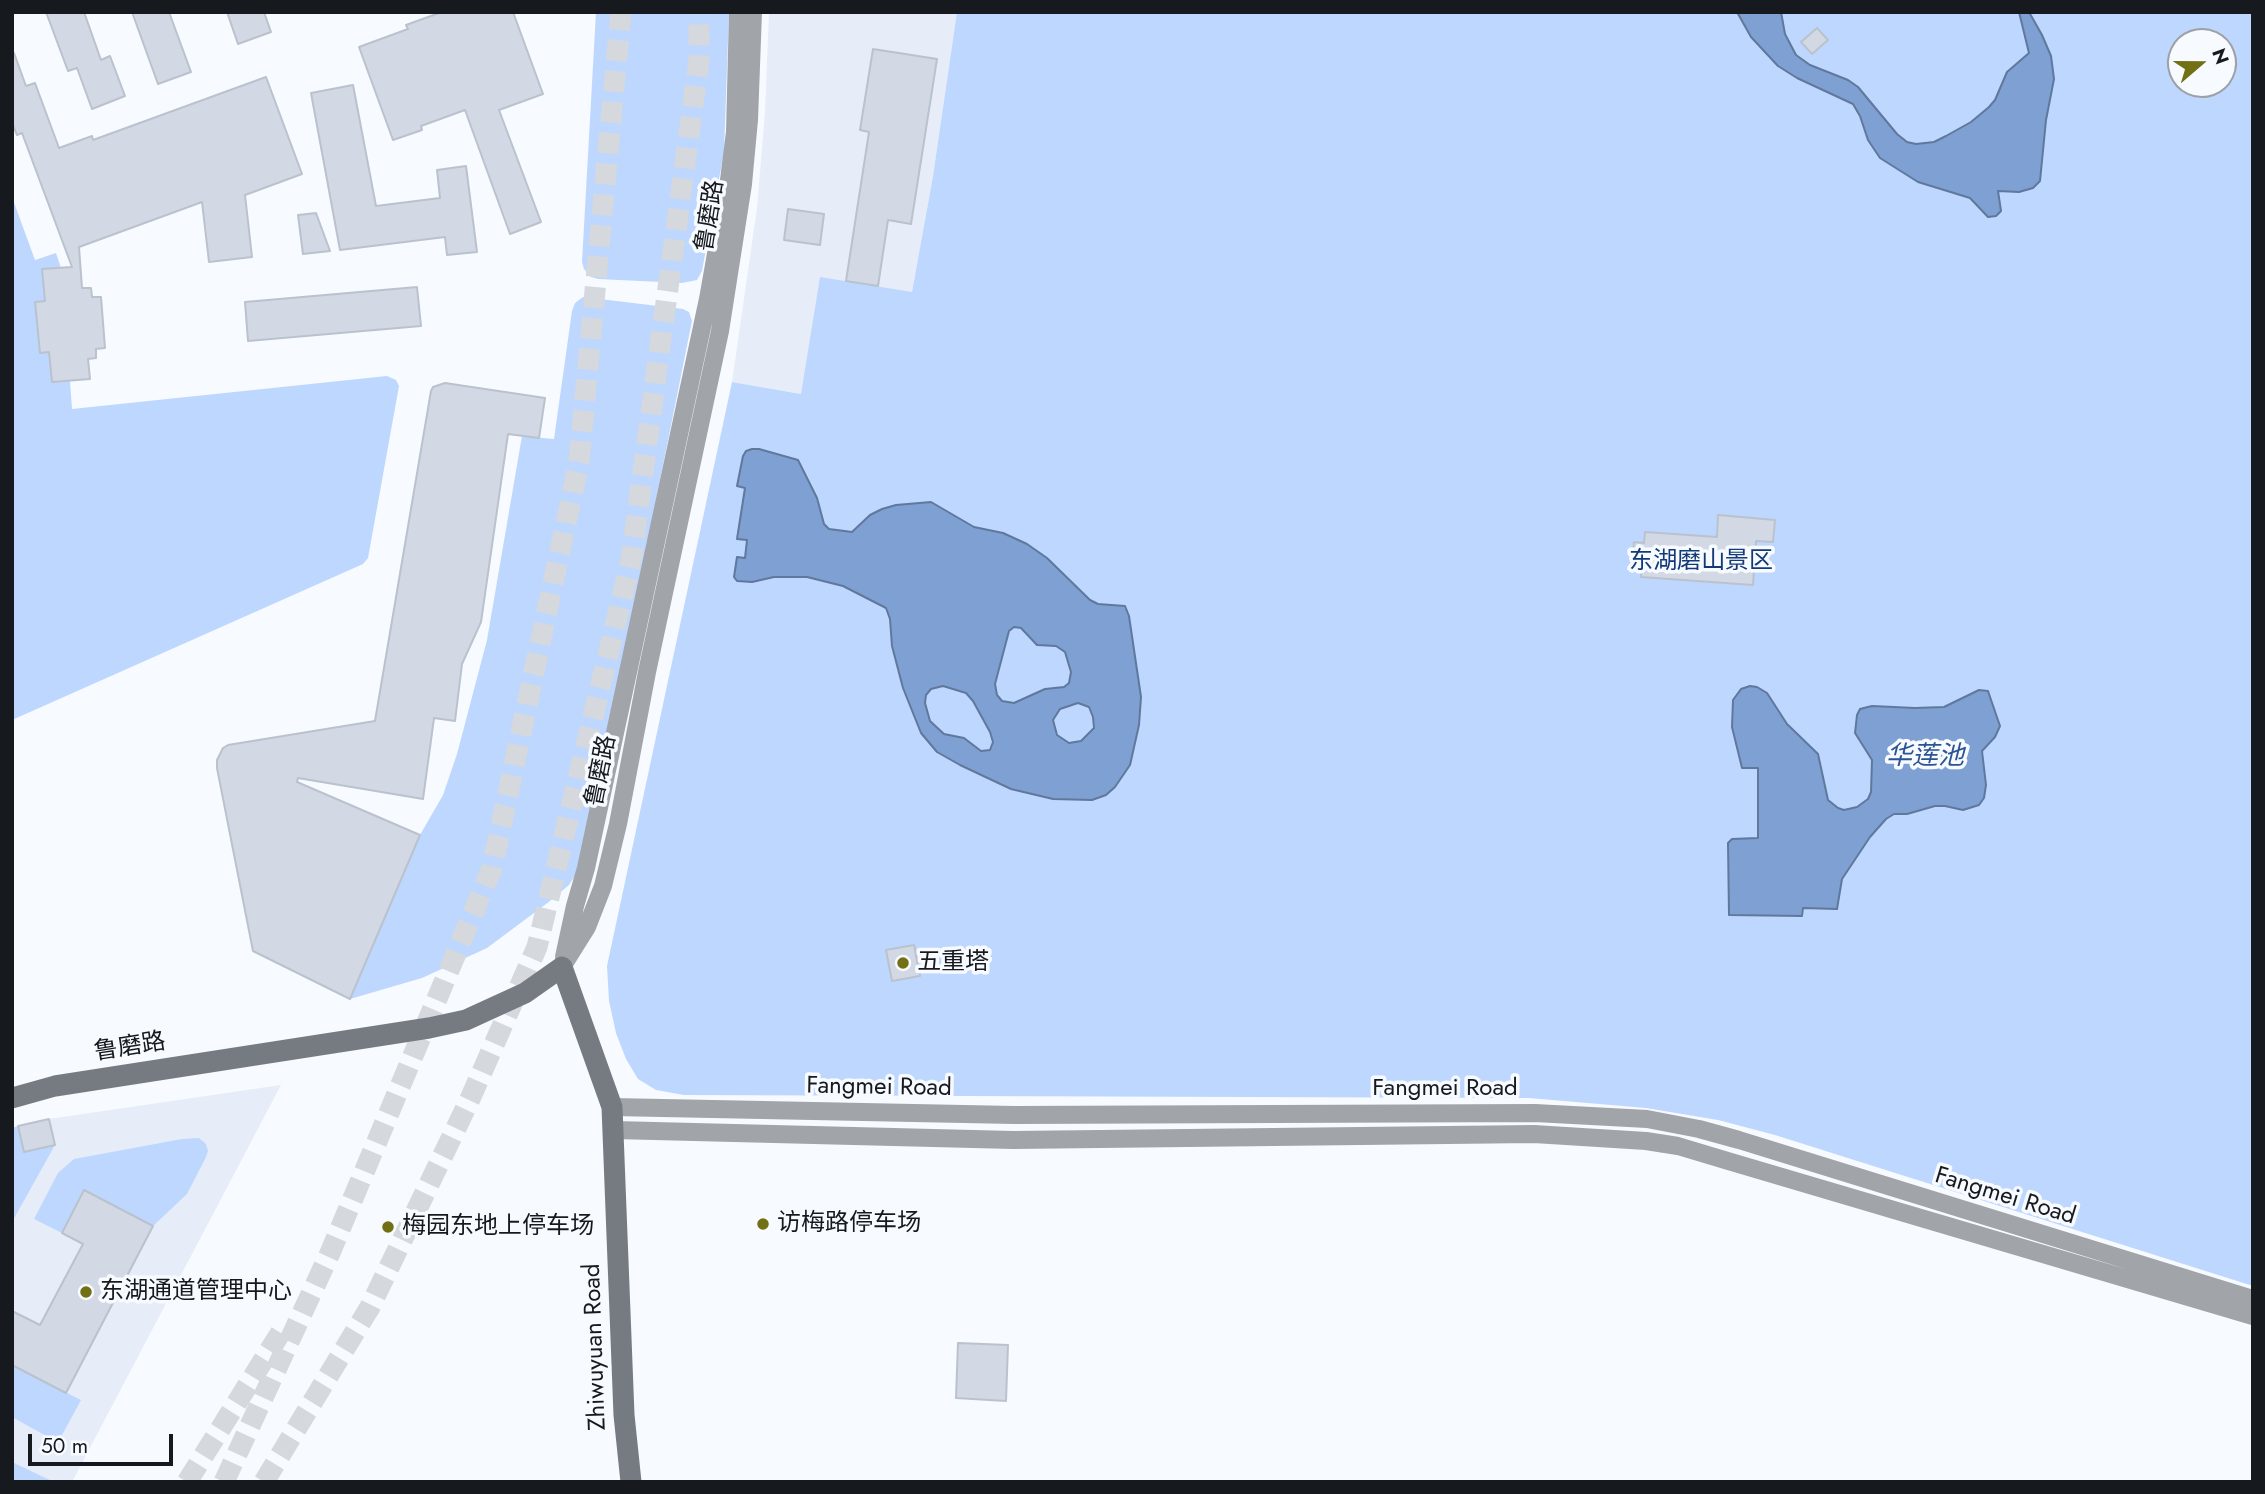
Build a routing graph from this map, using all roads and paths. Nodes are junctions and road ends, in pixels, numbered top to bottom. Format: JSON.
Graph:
{"nodes":[{"id":1,"x":738,"y":12,"type":"edge"},
{"id":2,"x":753,"y":12,"type":"edge"},
{"id":3,"x":562,"y":967,"type":"junction"},
{"id":4,"x":12,"y":1098,"type":"edge"},
{"id":5,"x":612,"y":1108,"type":"junction"},
{"id":6,"x":1535,"y":1113,"type":"junction"},
{"id":7,"x":614,"y":1130,"type":"junction"},
{"id":8,"x":1534,"y":1134,"type":"junction"},
{"id":9,"x":2097,"y":1251,"type":"junction"},
{"id":10,"x":2092,"y":1269,"type":"junction"},
{"id":11,"x":2253,"y":1299,"type":"edge"},
{"id":12,"x":2253,"y":1316,"type":"edge"},
{"id":13,"x":631,"y":1482,"type":"edge"}],
"edges":[{"from":1,"to":3,"type":"street"},
{"from":2,"to":3,"type":"street","name":"鲁磨路"},
{"from":3,"to":4,"type":"street","name":"鲁磨路"},
{"from":3,"to":5,"type":"street","name":"Zhiwuyuan Road"},
{"from":5,"to":6,"type":"street","name":"Fangmei Road"},
{"from":5,"to":7,"type":"street","name":"Zhiwuyuan Road"},
{"from":6,"to":8,"type":"street"},
{"from":6,"to":9,"type":"street","name":"Fangmei Road"},
{"from":7,"to":8,"type":"street","name":"Fangmei Road"},
{"from":7,"to":13,"type":"street","name":"Zhiwuyuan Road"},
{"from":8,"to":10,"type":"street","name":"Fangmei Road"},
{"from":9,"to":10,"type":"street"},
{"from":9,"to":11,"type":"street","name":"Fangmei Road"},
{"from":10,"to":12,"type":"street","name":"Fangmei Road"}]}
